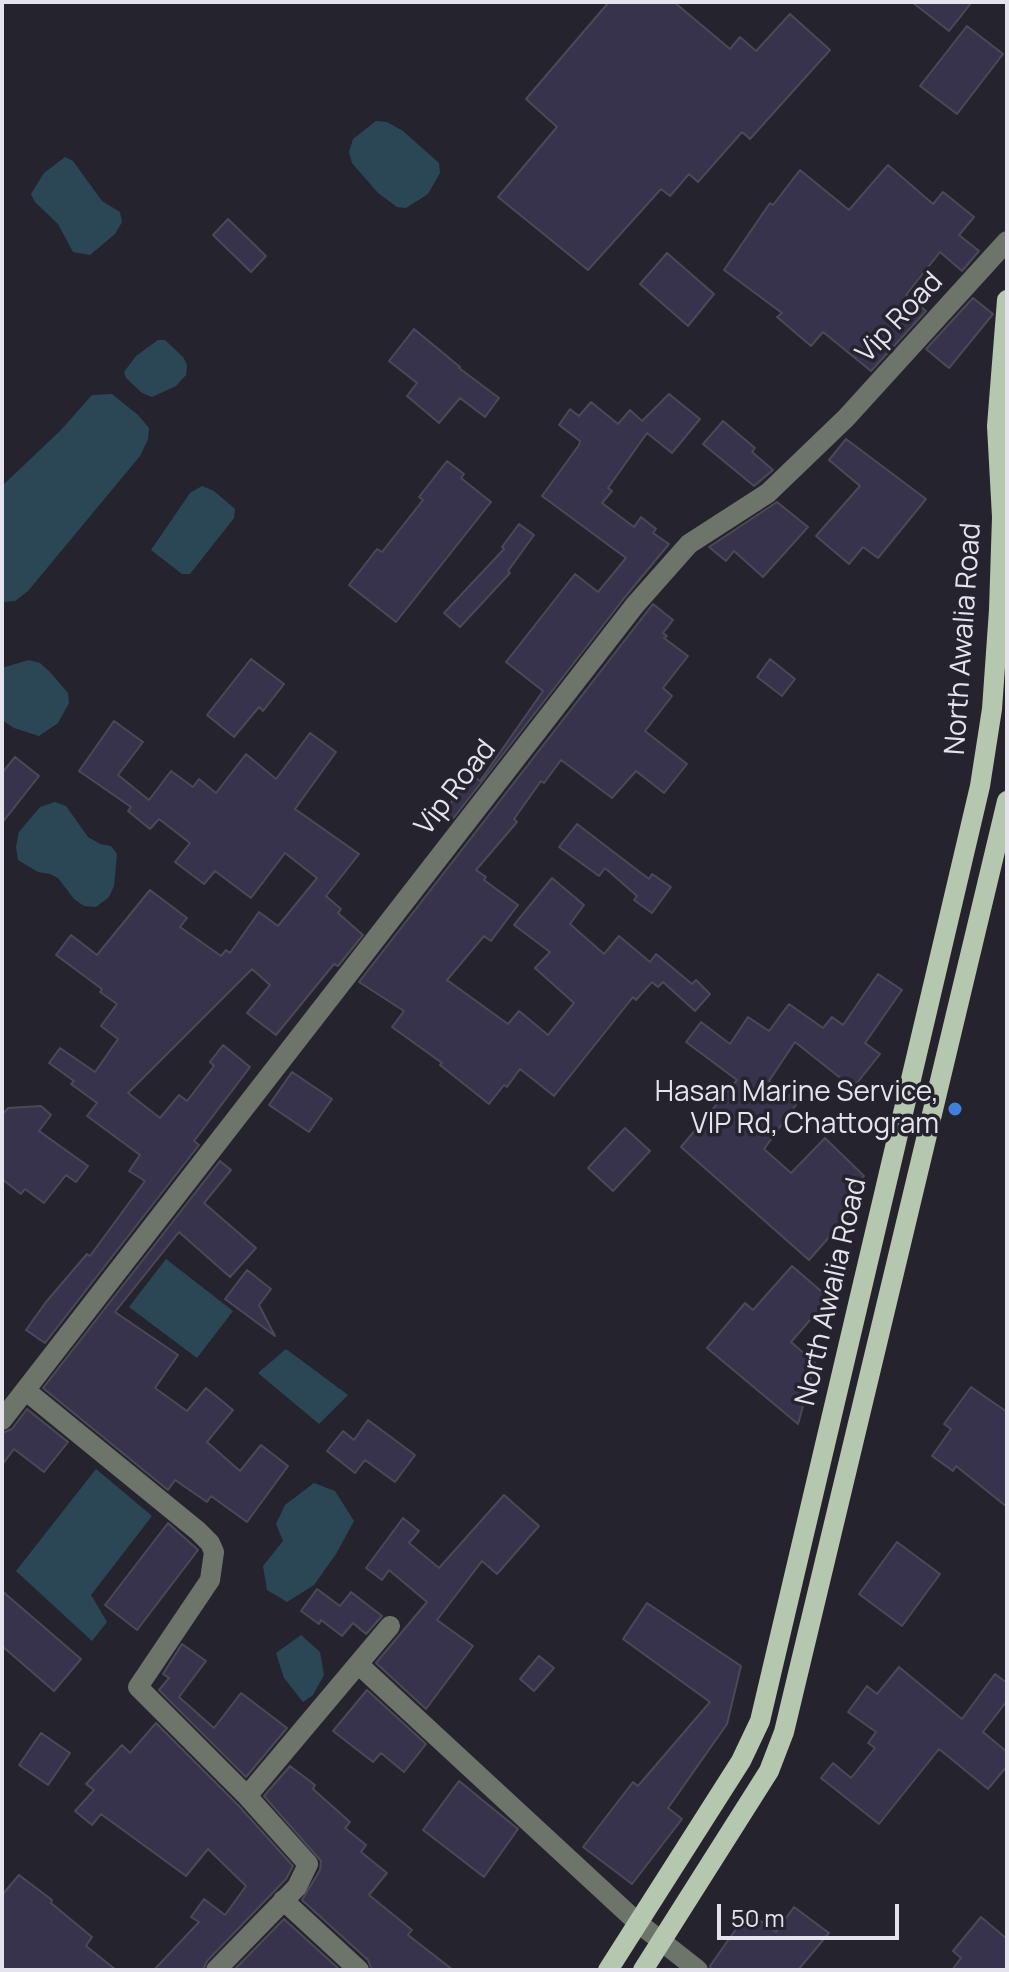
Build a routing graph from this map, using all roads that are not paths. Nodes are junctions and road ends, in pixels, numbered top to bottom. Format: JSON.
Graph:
{"nodes":[{"id":1,"x":1007,"y":241,"type":"edge"},
{"id":2,"x":1007,"y":300,"type":"edge"},
{"id":3,"x":1007,"y":801,"type":"edge"},
{"id":4,"x":25,"y":1390,"type":"junction"},
{"id":5,"x":2,"y":1420,"type":"edge"},
{"id":6,"x":390,"y":1626,"type":"dead end"},
{"id":7,"x":358,"y":1664,"type":"junction"},
{"id":8,"x":247,"y":1796,"type":"junction"},
{"id":9,"x":283,"y":1900,"type":"junction"},
{"id":10,"x":637,"y":1922,"type":"junction"},
{"id":11,"x":661,"y":1941,"type":"junction"},
{"id":12,"x":216,"y":1970,"type":"edge"},
{"id":13,"x":359,"y":1970,"type":"edge"},
{"id":14,"x":608,"y":1970,"type":"edge"},
{"id":15,"x":643,"y":1970,"type":"edge"},
{"id":16,"x":698,"y":1970,"type":"edge"}],
"edges":[{"from":1,"to":4,"type":"street","name":"Vip Road"},
{"from":2,"to":10,"type":"main road","name":"North Awalia Road"},
{"from":3,"to":11,"type":"main road","name":"North Awalia Road"},
{"from":4,"to":5,"type":"street","name":"Vip Road"},
{"from":4,"to":8,"type":"street"},
{"from":6,"to":7,"type":"street"},
{"from":7,"to":8,"type":"street"},
{"from":7,"to":10,"type":"street"},
{"from":8,"to":9,"type":"street"},
{"from":9,"to":12,"type":"street"},
{"from":9,"to":13,"type":"street"},
{"from":10,"to":11,"type":"street"},
{"from":10,"to":14,"type":"main road","name":"North Awalia Road"},
{"from":11,"to":15,"type":"main road","name":"North Awalia Road"},
{"from":11,"to":16,"type":"street"}]}
